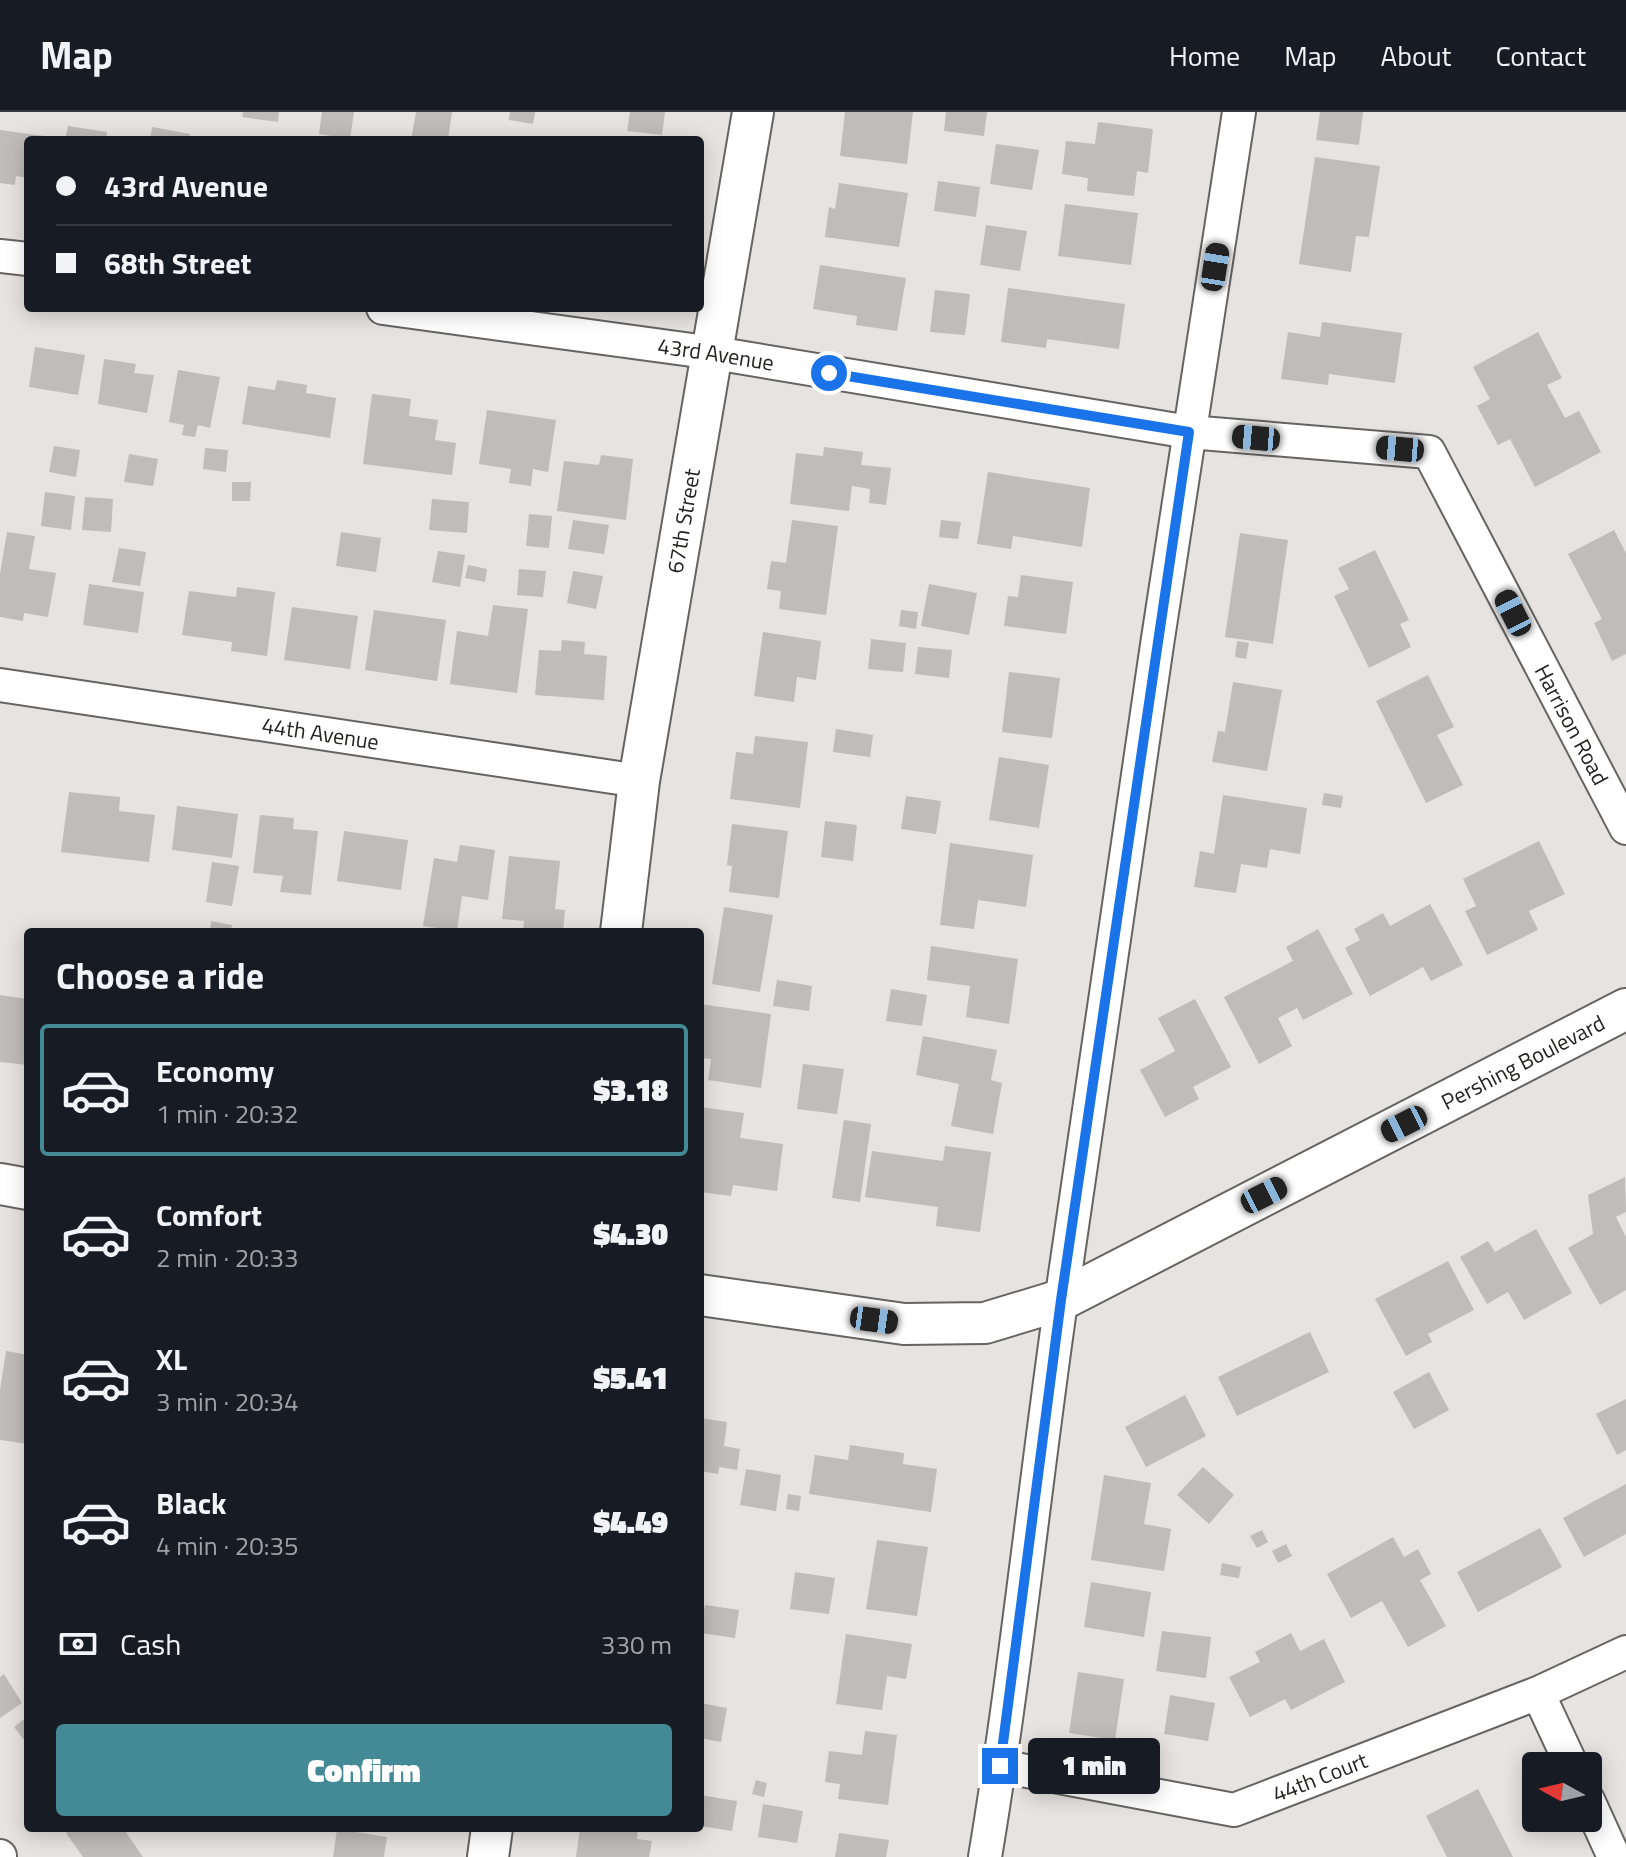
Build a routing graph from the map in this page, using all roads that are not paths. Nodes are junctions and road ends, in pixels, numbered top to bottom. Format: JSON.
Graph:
{"nodes":[{"id":1,"x":753,"y":112,"type":"edge"},
{"id":2,"x":1239,"y":112,"type":"edge"},
{"id":3,"x":0,"y":256,"type":"edge"},
{"id":4,"x":24,"y":259,"type":"edge"},
{"id":5,"x":412,"y":312,"type":"edge"},
{"id":6,"x":714,"y":353,"type":"junction"},
{"id":7,"x":1189,"y":432,"type":"junction"},
{"id":8,"x":1429,"y":452,"type":"joint"},
{"id":9,"x":0,"y":685,"type":"edge"},
{"id":10,"x":639,"y":781,"type":"junction"},
{"id":11,"x":1626,"y":828,"type":"edge"},
{"id":12,"x":621,"y":928,"type":"edge"},
{"id":13,"x":1626,"y":1009,"type":"edge"},
{"id":14,"x":0,"y":1184,"type":"edge"},
{"id":15,"x":24,"y":1188,"type":"edge"},
{"id":16,"x":704,"y":1296,"type":"edge"},
{"id":17,"x":1061,"y":1300,"type":"junction"},
{"id":18,"x":1626,"y":1652,"type":"edge"},
{"id":19,"x":1538,"y":1693,"type":"junction"},
{"id":20,"x":1565,"y":1752,"type":"edge"},
{"id":21,"x":1000,"y":1766,"type":"junction"},
{"id":22,"x":1602,"y":1831,"type":"edge"},
{"id":23,"x":491,"y":1832,"type":"edge"},
{"id":24,"x":488,"y":1857,"type":"edge"},
{"id":25,"x":985,"y":1857,"type":"edge"},
{"id":26,"x":1614,"y":1857,"type":"edge"}],
"edges":[{"from":1,"to":6,"type":"street","name":"67th Street"},
{"from":2,"to":7,"type":"street"},
{"from":3,"to":4,"type":"street"},
{"from":5,"to":6,"type":"street","name":"43rd Avenue"},
{"from":6,"to":7,"type":"street","name":"43rd Avenue"},
{"from":6,"to":10,"type":"street","name":"67th Street"},
{"from":7,"to":8,"type":"street","name":"43rd Avenue"},
{"from":7,"to":17,"type":"street"},
{"from":8,"to":11,"type":"street","name":"Harrison Road"},
{"from":9,"to":10,"type":"street","name":"44th Avenue"},
{"from":10,"to":12,"type":"street","name":"67th Street"},
{"from":13,"to":17,"type":"street","name":"Pershing Boulevard"},
{"from":14,"to":15,"type":"street"},
{"from":16,"to":17,"type":"street","name":"Pershing Boulevard"},
{"from":17,"to":21,"type":"street"},
{"from":18,"to":19,"type":"street","name":"44th Court"},
{"from":19,"to":20,"type":"street"},
{"from":19,"to":21,"type":"street","name":"44th Court"},
{"from":21,"to":25,"type":"street"},
{"from":22,"to":26,"type":"street"},
{"from":23,"to":24,"type":"street"}]}
